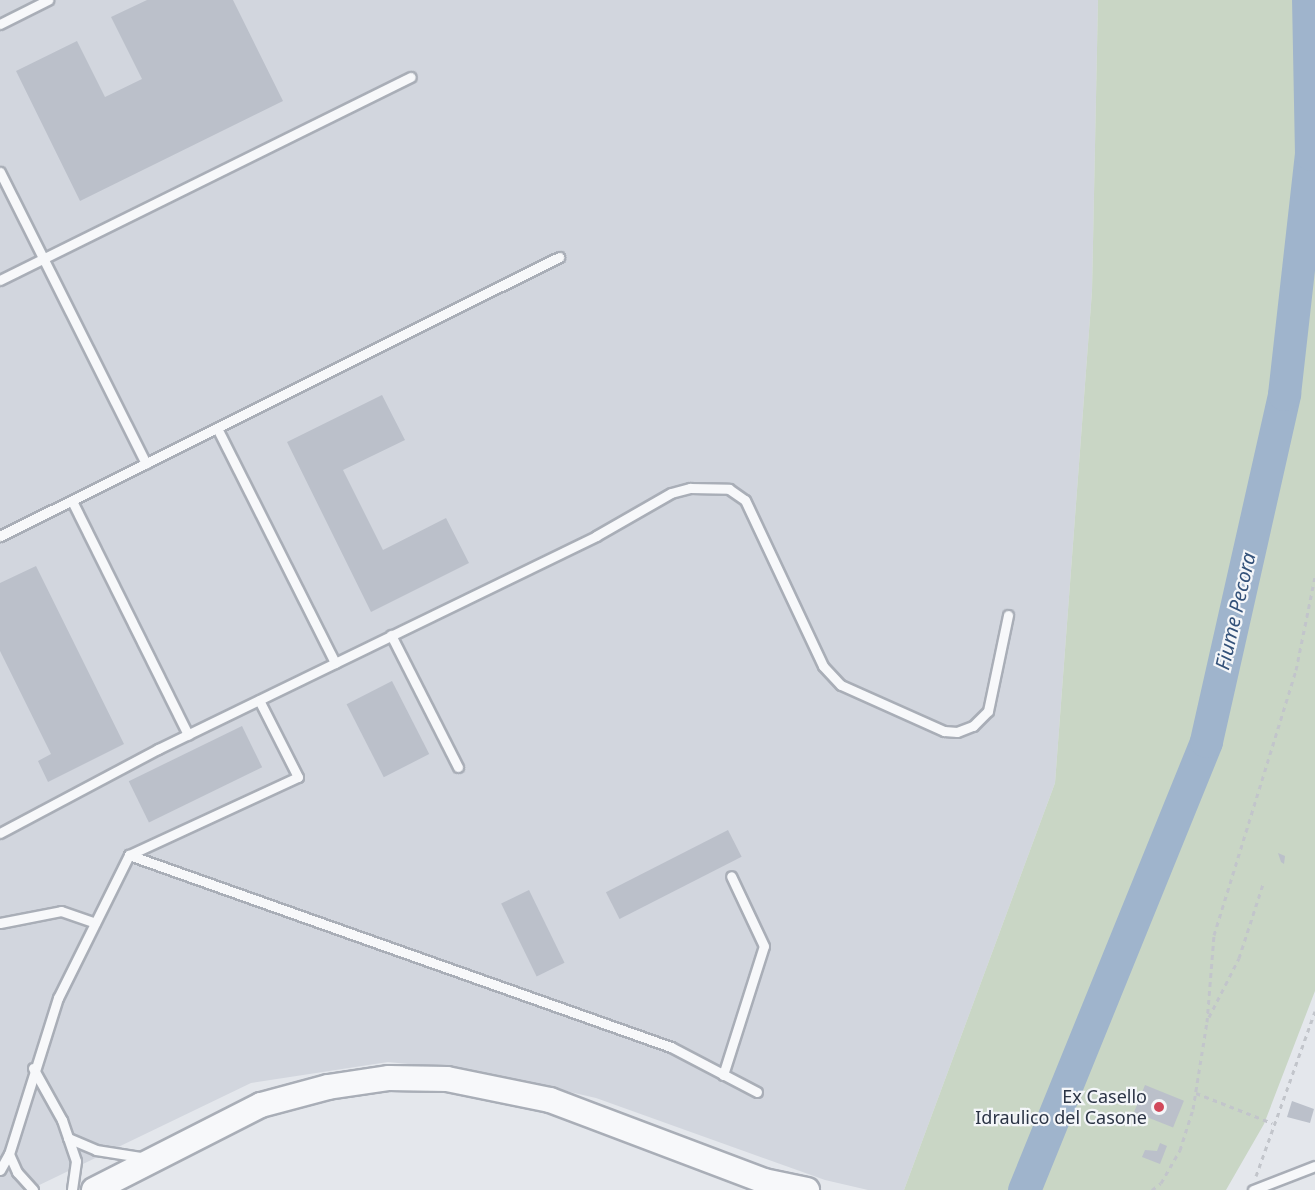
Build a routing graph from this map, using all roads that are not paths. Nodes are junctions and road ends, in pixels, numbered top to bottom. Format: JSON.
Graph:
{"nodes":[{"id":1,"x":48,"y":0,"type":"edge"},
{"id":2,"x":0,"y":24,"type":"edge"},
{"id":3,"x":410,"y":77,"type":"dead end"},
{"id":4,"x":0,"y":172,"type":"edge"},
{"id":5,"x":559,"y":257,"type":"dead end"},
{"id":6,"x":44,"y":258,"type":"junction"},
{"id":7,"x":0,"y":280,"type":"edge"},
{"id":8,"x":217,"y":428,"type":"junction"},
{"id":9,"x":146,"y":464,"type":"junction"},
{"id":10,"x":72,"y":501,"type":"junction"},
{"id":11,"x":0,"y":536,"type":"edge"},
{"id":12,"x":1008,"y":615,"type":"dead end"},
{"id":13,"x":391,"y":635,"type":"junction"},
{"id":14,"x":335,"y":663,"type":"junction"},
{"id":15,"x":259,"y":700,"type":"junction"},
{"id":16,"x":188,"y":735,"type":"junction"},
{"id":17,"x":458,"y":767,"type":"dead end"},
{"id":18,"x":0,"y":833,"type":"edge"},
{"id":19,"x":129,"y":855,"type":"junction"},
{"id":20,"x":731,"y":876,"type":"dead end"},
{"id":21,"x":0,"y":922,"type":"edge"},
{"id":22,"x":95,"y":923,"type":"junction"},
{"id":23,"x":33,"y":1068,"type":"junction"},
{"id":24,"x":723,"y":1075,"type":"junction"},
{"id":25,"x":757,"y":1092,"type":"dead end"},
{"id":26,"x":68,"y":1138,"type":"junction"},
{"id":27,"x":9,"y":1154,"type":"junction"},
{"id":28,"x":159,"y":1154,"type":"junction"},
{"id":29,"x":1315,"y":1166,"type":"edge"},
{"id":30,"x":0,"y":1170,"type":"edge"},
{"id":31,"x":771,"y":1186,"type":"edge"},
{"id":32,"x":1256,"y":1188,"type":"edge"},
{"id":33,"x":33,"y":1190,"type":"edge"},
{"id":34,"x":72,"y":1190,"type":"edge"},
{"id":35,"x":94,"y":1190,"type":"edge"},
{"id":36,"x":807,"y":1190,"type":"edge"}],
"edges":[{"from":1,"to":2,"type":"lane"},
{"from":3,"to":6,"type":"lane"},
{"from":4,"to":6,"type":"lane"},
{"from":5,"to":8,"type":"lane"},
{"from":6,"to":7,"type":"lane"},
{"from":6,"to":9,"type":"lane"},
{"from":8,"to":9,"type":"lane"},
{"from":8,"to":14,"type":"lane"},
{"from":9,"to":10,"type":"lane"},
{"from":10,"to":11,"type":"lane"},
{"from":10,"to":16,"type":"lane"},
{"from":12,"to":13,"type":"lane"},
{"from":13,"to":14,"type":"lane"},
{"from":13,"to":17,"type":"lane"},
{"from":14,"to":15,"type":"lane"},
{"from":15,"to":16,"type":"lane"},
{"from":15,"to":19,"type":"lane"},
{"from":16,"to":18,"type":"lane"},
{"from":19,"to":22,"type":"lane"},
{"from":19,"to":24,"type":"lane"},
{"from":20,"to":24,"type":"lane"},
{"from":21,"to":22,"type":"lane"},
{"from":22,"to":23,"type":"lane"},
{"from":23,"to":26,"type":"lane"},
{"from":23,"to":27,"type":"lane"},
{"from":24,"to":25,"type":"lane"},
{"from":26,"to":28,"type":"lane"},
{"from":26,"to":34,"type":"lane"},
{"from":27,"to":30,"type":"lane"},
{"from":27,"to":33,"type":"lane"},
{"from":28,"to":31,"type":"street"},
{"from":28,"to":35,"type":"street"},
{"from":29,"to":32,"type":"lane"},
{"from":31,"to":36,"type":"street"}]}
